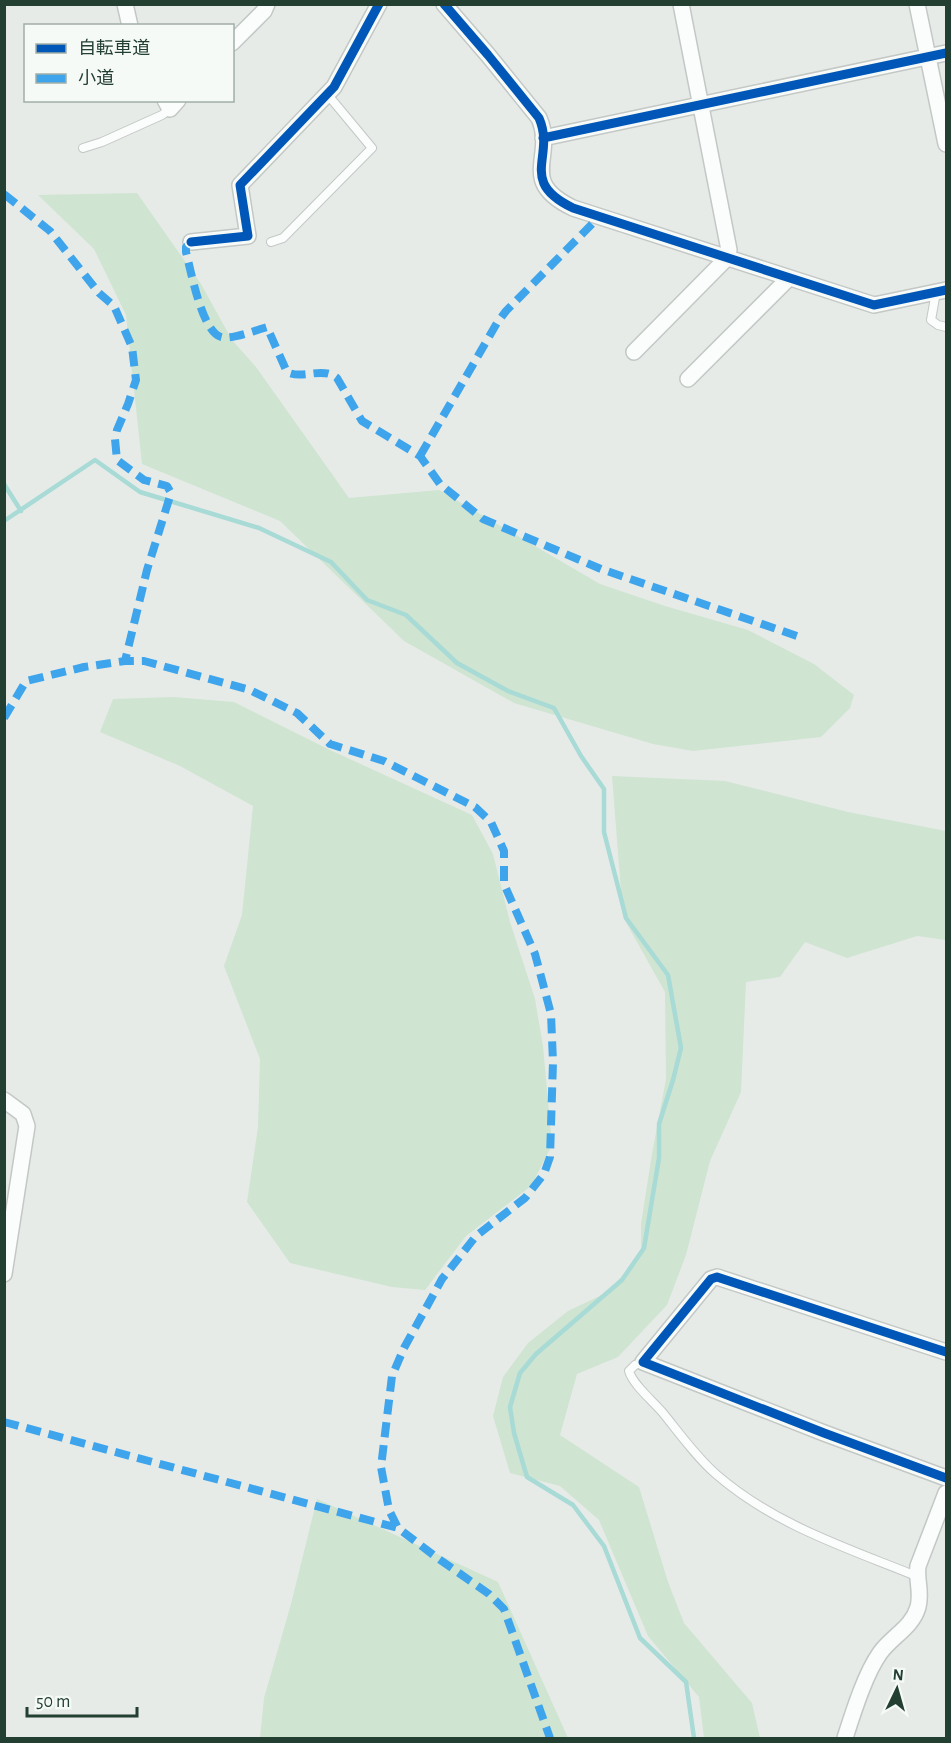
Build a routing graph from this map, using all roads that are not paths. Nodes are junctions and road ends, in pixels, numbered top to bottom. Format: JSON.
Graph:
{"nodes":[{"id":1,"x":126,"y":4,"type":"edge"},
{"id":2,"x":267,"y":4,"type":"edge"},
{"id":3,"x":379,"y":4,"type":"edge"},
{"id":4,"x":444,"y":4,"type":"edge"},
{"id":5,"x":681,"y":4,"type":"edge"},
{"id":6,"x":917,"y":4,"type":"edge"},
{"id":7,"x":130,"y":24,"type":"edge"},
{"id":8,"x":234,"y":41,"type":"edge"},
{"id":9,"x":946,"y":53,"type":"edge"},
{"id":10,"x":928,"y":57,"type":"junction"},
{"id":11,"x":328,"y":95,"type":"junction"},
{"id":12,"x":171,"y":103,"type":"edge"},
{"id":13,"x":700,"y":105,"type":"junction"},
{"id":14,"x":946,"y":136,"type":"edge"},
{"id":15,"x":543,"y":138,"type":"junction"},
{"id":16,"x":83,"y":148,"type":"dead end"},
{"id":17,"x":191,"y":242,"type":"dead end"},
{"id":18,"x":271,"y":242,"type":"dead end"},
{"id":19,"x":726,"y":259,"type":"junction"},
{"id":20,"x":789,"y":278,"type":"junction"},
{"id":21,"x":941,"y":291,"type":"edge"},
{"id":22,"x":946,"y":327,"type":"edge"},
{"id":23,"x":634,"y":352,"type":"dead end"},
{"id":24,"x":688,"y":379,"type":"dead end"},
{"id":25,"x":4,"y":1100,"type":"edge"},
{"id":26,"x":4,"y":1274,"type":"edge"},
{"id":27,"x":946,"y":1352,"type":"edge"},
{"id":28,"x":643,"y":1362,"type":"junction"},
{"id":29,"x":946,"y":1478,"type":"edge"},
{"id":30,"x":946,"y":1493,"type":"edge"},
{"id":31,"x":916,"y":1576,"type":"junction"},
{"id":32,"x":845,"y":1738,"type":"edge"}],
"edges":[{"from":1,"to":7,"type":"street"},
{"from":2,"to":8,"type":"street"},
{"from":3,"to":11,"type":"street"},
{"from":4,"to":15,"type":"street"},
{"from":5,"to":13,"type":"street"},
{"from":6,"to":10,"type":"street"},
{"from":9,"to":10,"type":"street"},
{"from":10,"to":13,"type":"street"},
{"from":10,"to":14,"type":"street"},
{"from":11,"to":17,"type":"street"},
{"from":11,"to":18,"type":"lane"},
{"from":12,"to":16,"type":"lane"},
{"from":13,"to":15,"type":"street"},
{"from":13,"to":19,"type":"street"},
{"from":15,"to":19,"type":"street"},
{"from":19,"to":20,"type":"street"},
{"from":19,"to":23,"type":"street"},
{"from":20,"to":21,"type":"street"},
{"from":20,"to":24,"type":"street"},
{"from":21,"to":22,"type":"lane"},
{"from":25,"to":26,"type":"street"},
{"from":27,"to":28,"type":"street"},
{"from":28,"to":29,"type":"street"},
{"from":28,"to":31,"type":"lane"},
{"from":30,"to":31,"type":"street"},
{"from":31,"to":32,"type":"street"}]}
